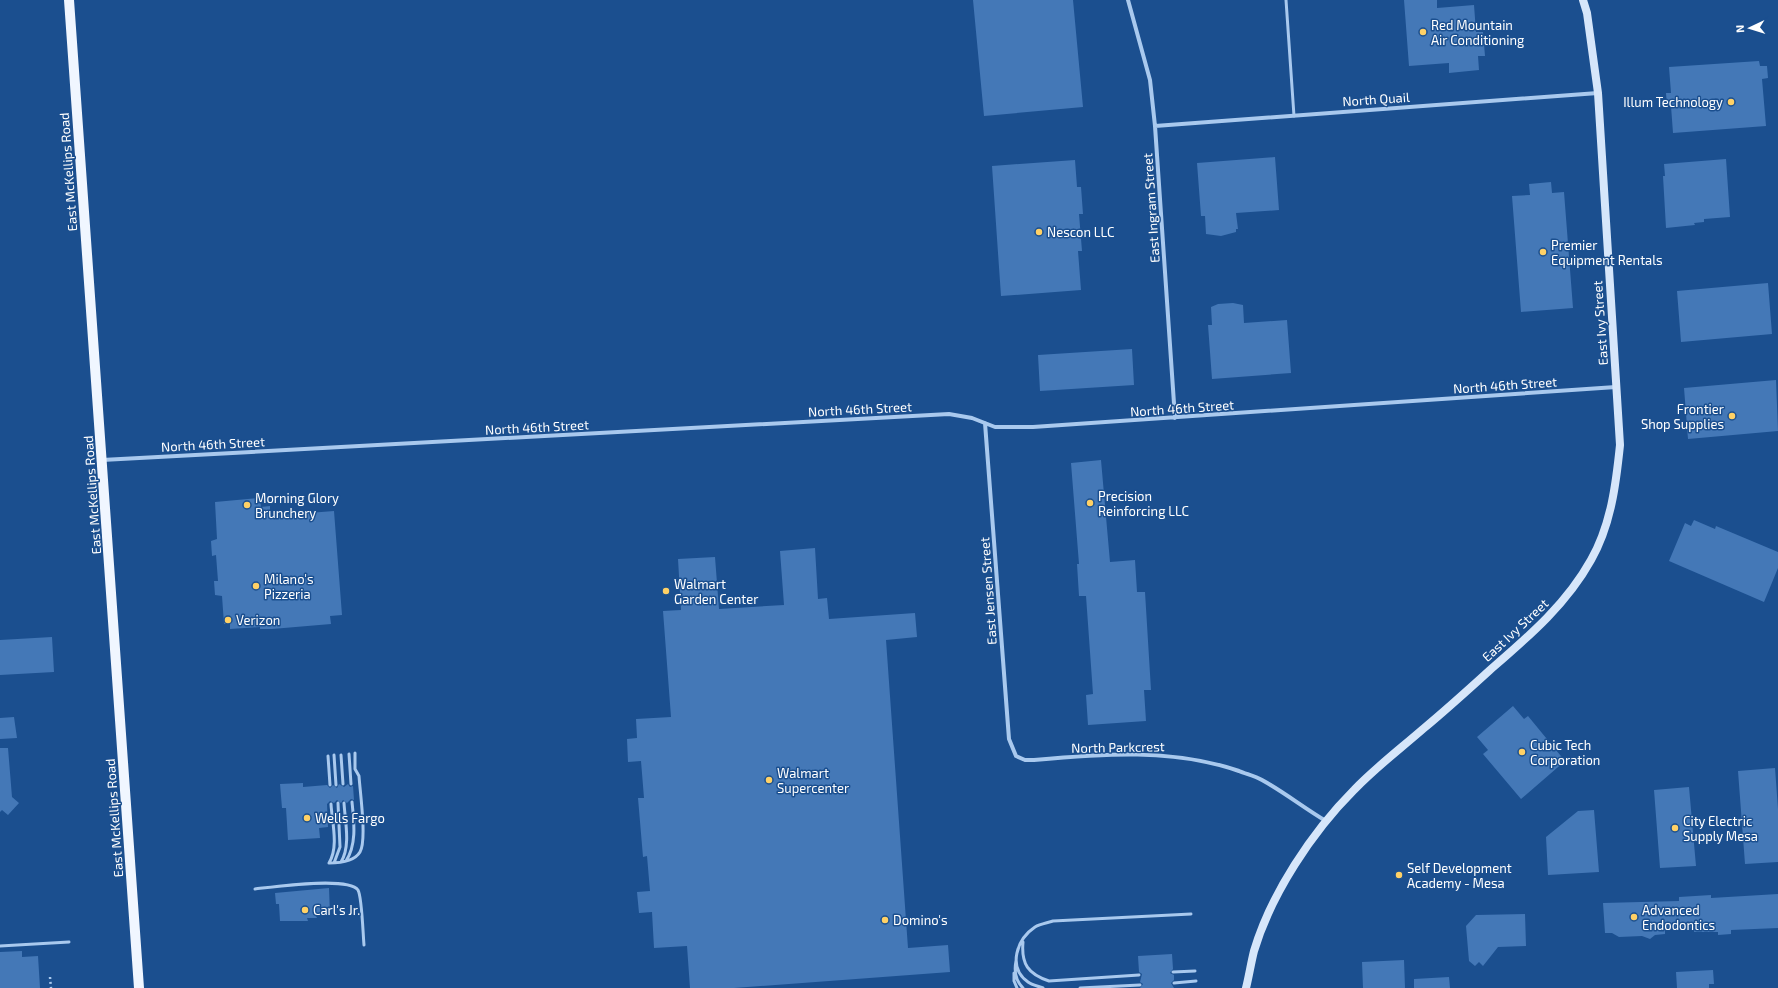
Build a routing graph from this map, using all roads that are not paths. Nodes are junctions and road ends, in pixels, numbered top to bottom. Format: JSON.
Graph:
{"nodes":[{"id":1,"x":69,"y":0,"type":"edge"},
{"id":2,"x":1128,"y":0,"type":"edge"},
{"id":3,"x":1286,"y":0,"type":"edge"},
{"id":4,"x":1583,"y":0,"type":"edge"},
{"id":5,"x":1598,"y":93,"type":"junction"},
{"id":6,"x":1294,"y":116,"type":"junction"},
{"id":7,"x":1156,"y":126,"type":"junction"},
{"id":8,"x":1617,"y":387,"type":"junction"},
{"id":9,"x":1175,"y":418,"type":"junction"},
{"id":10,"x":985,"y":423,"type":"junction"},
{"id":11,"x":102,"y":460,"type":"junction"},
{"id":12,"x":355,"y":753,"type":"dead end"},
{"id":13,"x":349,"y":754,"type":"dead end"},
{"id":14,"x":334,"y":755,"type":"dead end"},
{"id":15,"x":341,"y":755,"type":"dead end"},
{"id":16,"x":328,"y":756,"type":"dead end"},
{"id":17,"x":1016,"y":756,"type":"joint"},
{"id":18,"x":343,"y":784,"type":"dead end"},
{"id":19,"x":351,"y":784,"type":"dead end"},
{"id":20,"x":330,"y":785,"type":"dead end"},
{"id":21,"x":336,"y":785,"type":"dead end"},
{"id":22,"x":352,"y":802,"type":"dead end"},
{"id":23,"x":338,"y":803,"type":"dead end"},
{"id":24,"x":344,"y":803,"type":"dead end"},
{"id":25,"x":331,"y":804,"type":"dead end"},
{"id":26,"x":1326,"y":822,"type":"junction"},
{"id":27,"x":346,"y":861,"type":"junction"},
{"id":28,"x":341,"y":862,"type":"junction"},
{"id":29,"x":334,"y":863,"type":"junction"},
{"id":30,"x":255,"y":889,"type":"dead end"},
{"id":31,"x":1191,"y":914,"type":"dead end"},
{"id":32,"x":1024,"y":940,"type":"junction"},
{"id":33,"x":68,"y":942,"type":"dead end"},
{"id":34,"x":364,"y":945,"type":"dead end"},
{"id":35,"x":0,"y":946,"type":"edge"},
{"id":36,"x":1016,"y":959,"type":"junction"},
{"id":37,"x":1014,"y":969,"type":"junction"},
{"id":38,"x":1195,"y":971,"type":"dead end"},
{"id":39,"x":1173,"y":972,"type":"dead end"},
{"id":40,"x":1139,"y":975,"type":"dead end"},
{"id":41,"x":1196,"y":981,"type":"dead end"},
{"id":42,"x":1174,"y":982,"type":"dead end"},
{"id":43,"x":1140,"y":984,"type":"dead end"},
{"id":44,"x":139,"y":988,"type":"edge"},
{"id":45,"x":1017,"y":988,"type":"edge"},
{"id":46,"x":1023,"y":988,"type":"edge"},
{"id":47,"x":1043,"y":988,"type":"edge"},
{"id":48,"x":1080,"y":988,"type":"edge"},
{"id":49,"x":1246,"y":988,"type":"edge"}],
"edges":[{"from":1,"to":11,"type":"main road","name":"East McKellips Road"},
{"from":2,"to":7,"type":"street","name":"East Ingram Street"},
{"from":3,"to":6,"type":"lane"},
{"from":4,"to":5,"type":"street","name":"East Ivy Street"},
{"from":5,"to":6,"type":"street","name":"North Quail"},
{"from":5,"to":8,"type":"street","name":"East Ivy Street"},
{"from":6,"to":7,"type":"street","name":"North Quail"},
{"from":7,"to":9,"type":"street","name":"East Ingram Street"},
{"from":8,"to":9,"type":"street","name":"North 46th Street"},
{"from":8,"to":26,"type":"street","name":"East Ivy Street"},
{"from":9,"to":10,"type":"street","name":"North 46th Street"},
{"from":10,"to":11,"type":"street","name":"North 46th Street"},
{"from":10,"to":17,"type":"street","name":"East Jensen Street"},
{"from":11,"to":44,"type":"main road","name":"East McKellips Road"},
{"from":12,"to":27,"type":"lane"},
{"from":13,"to":19,"type":"lane"},
{"from":14,"to":21,"type":"lane"},
{"from":15,"to":18,"type":"lane"},
{"from":16,"to":20,"type":"lane"},
{"from":17,"to":26,"type":"street","name":"North Parkcrest"},
{"from":22,"to":27,"type":"lane"},
{"from":23,"to":29,"type":"lane"},
{"from":24,"to":28,"type":"lane"},
{"from":25,"to":29,"type":"lane"},
{"from":26,"to":49,"type":"street","name":"East Ivy Street"},
{"from":27,"to":28,"type":"lane"},
{"from":28,"to":29,"type":"lane"},
{"from":30,"to":34,"type":"lane"},
{"from":31,"to":32,"type":"lane"},
{"from":32,"to":36,"type":"lane"},
{"from":32,"to":40,"type":"lane"},
{"from":33,"to":35,"type":"lane"},
{"from":36,"to":37,"type":"lane"},
{"from":36,"to":47,"type":"lane"},
{"from":37,"to":45,"type":"lane"},
{"from":37,"to":46,"type":"lane"},
{"from":38,"to":39,"type":"lane"},
{"from":41,"to":42,"type":"lane"},
{"from":43,"to":48,"type":"lane"}]}
